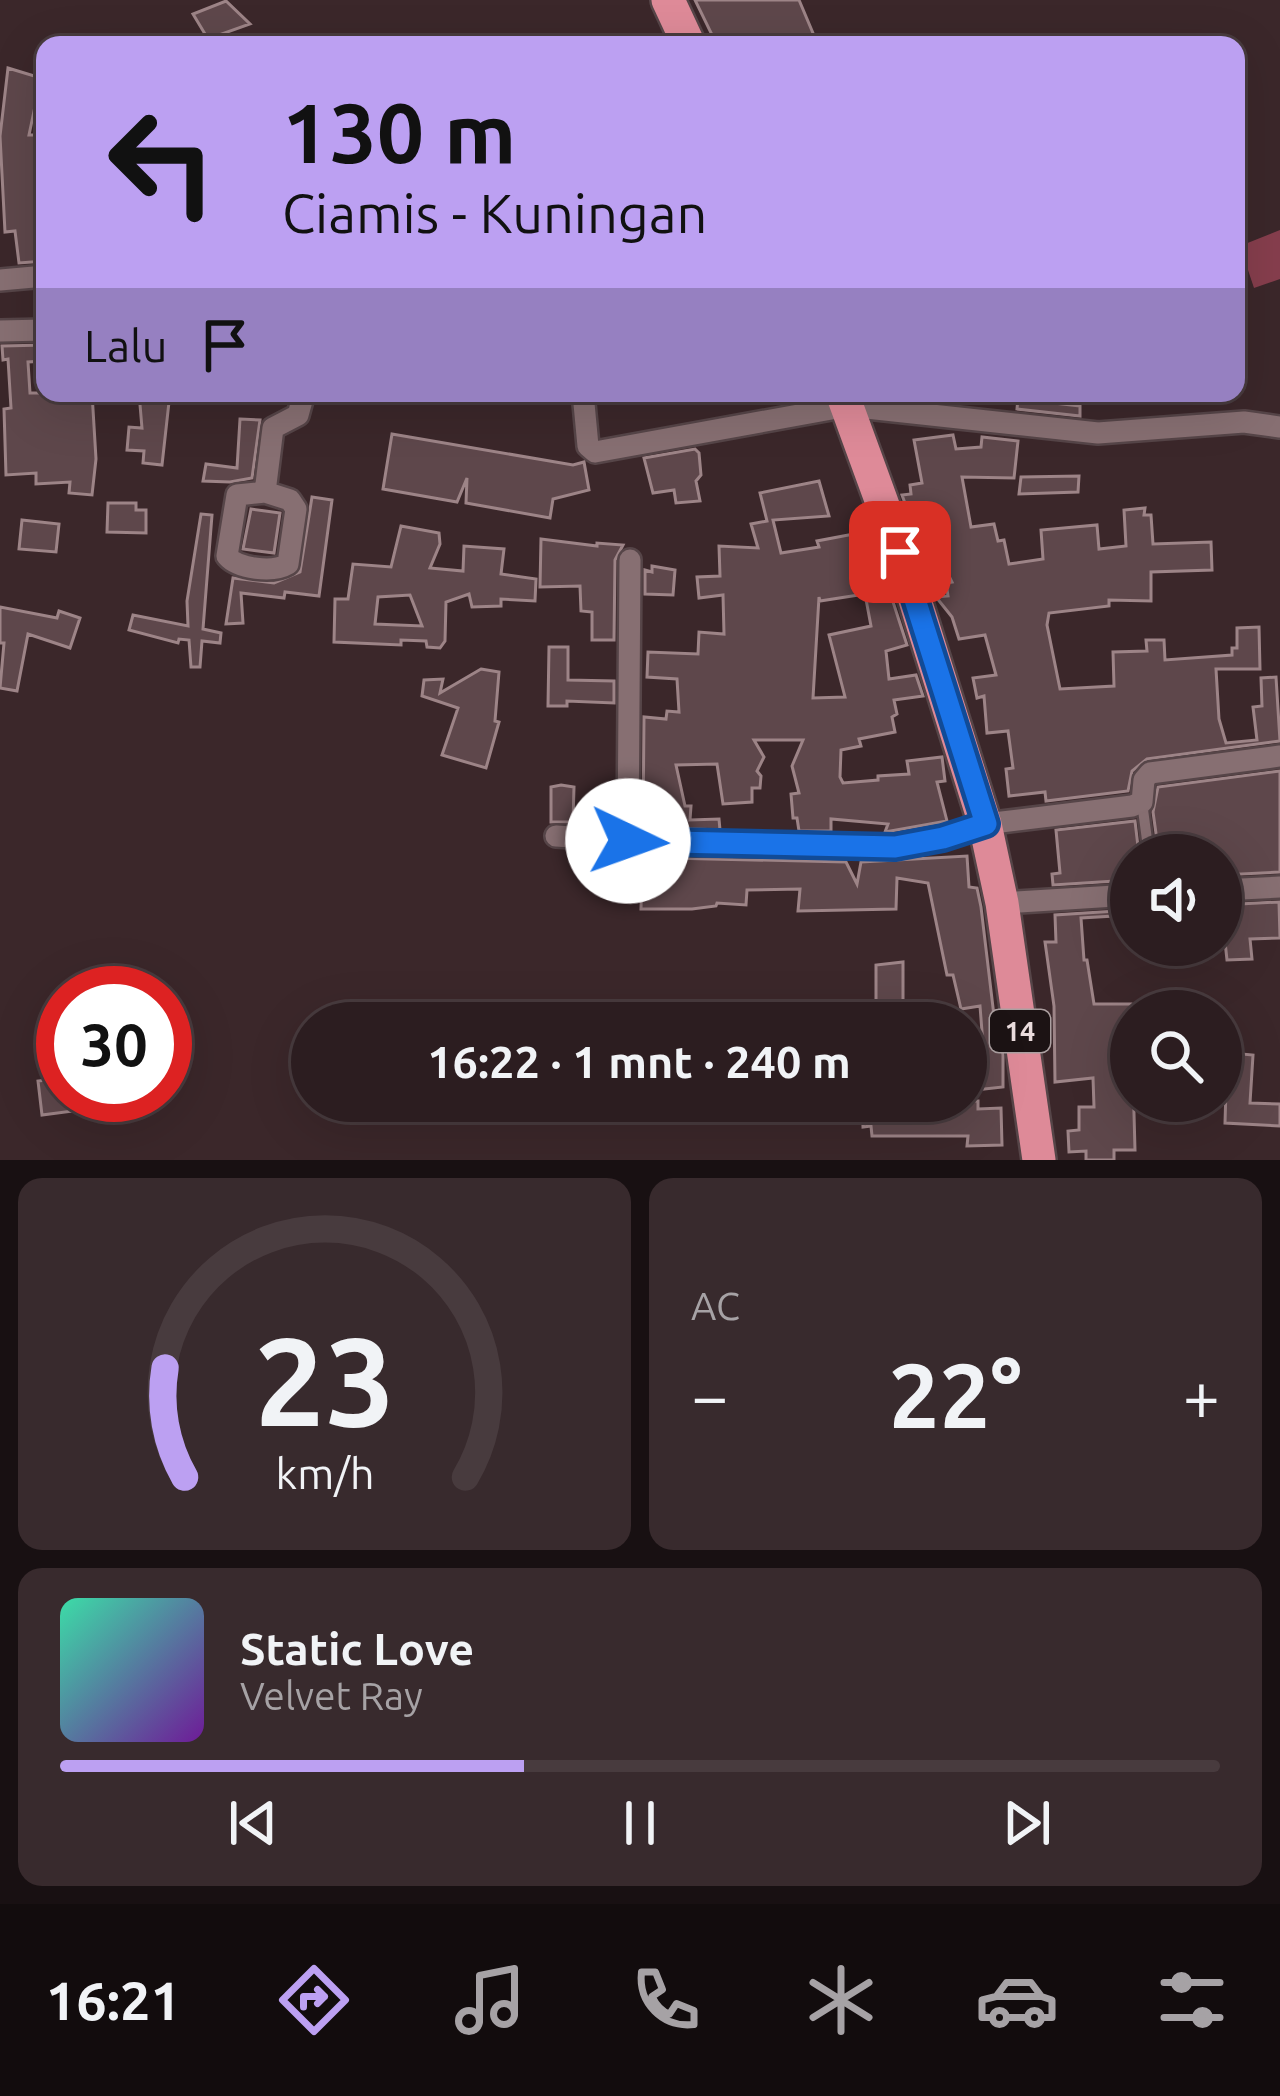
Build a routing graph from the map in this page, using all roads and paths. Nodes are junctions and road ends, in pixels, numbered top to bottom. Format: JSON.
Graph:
{"nodes":[{"id":1,"x":668,"y":0,"type":"edge"},
{"id":2,"x":684,"y":36,"type":"edge"},
{"id":3,"x":36,"y":277,"type":"edge"},
{"id":4,"x":0,"y":280,"type":"edge"},
{"id":5,"x":36,"y":330,"type":"edge"},
{"id":6,"x":0,"y":332,"type":"edge"},
{"id":7,"x":302,"y":402,"type":"edge"},
{"id":8,"x":584,"y":402,"type":"edge"},
{"id":9,"x":831,"y":402,"type":"edge"},
{"id":10,"x":846,"y":402,"type":"edge"},
{"id":11,"x":867,"y":402,"type":"edge"},
{"id":12,"x":1280,"y":428,"type":"edge"},
{"id":13,"x":265,"y":492,"type":"dead end"},
{"id":14,"x":630,"y":560,"type":"dead end"},
{"id":15,"x":1280,"y":756,"type":"edge"},
{"id":16,"x":1142,"y":802,"type":"junction"},
{"id":17,"x":986,"y":824,"type":"junction"},
{"id":18,"x":1146,"y":834,"type":"edge"},
{"id":19,"x":556,"y":836,"type":"dead end"},
{"id":20,"x":628,"y":841,"type":"junction"},
{"id":21,"x":1280,"y":887,"type":"edge"},
{"id":22,"x":1242,"y":889,"type":"edge"},
{"id":23,"x":1110,"y":896,"type":"edge"},
{"id":24,"x":1002,"y":903,"type":"junction"},
{"id":25,"x":1039,"y":1160,"type":"edge"}],
"edges":[{"from":1,"to":2,"type":"highway"},
{"from":3,"to":4,"type":"street"},
{"from":5,"to":6,"type":"street"},
{"from":7,"to":13,"type":"street"},
{"from":8,"to":9,"type":"street"},
{"from":10,"to":17,"type":"highway","number":"14"},
{"from":11,"to":12,"type":"street"},
{"from":14,"to":20,"type":"street"},
{"from":15,"to":16,"type":"street"},
{"from":16,"to":17,"type":"street"},
{"from":16,"to":18,"type":"lane"},
{"from":17,"to":20,"type":"street"},
{"from":17,"to":24,"type":"highway","number":"14"},
{"from":19,"to":20,"type":"street"},
{"from":21,"to":22,"type":"street"},
{"from":23,"to":24,"type":"street"},
{"from":24,"to":25,"type":"highway","number":"14"}]}
